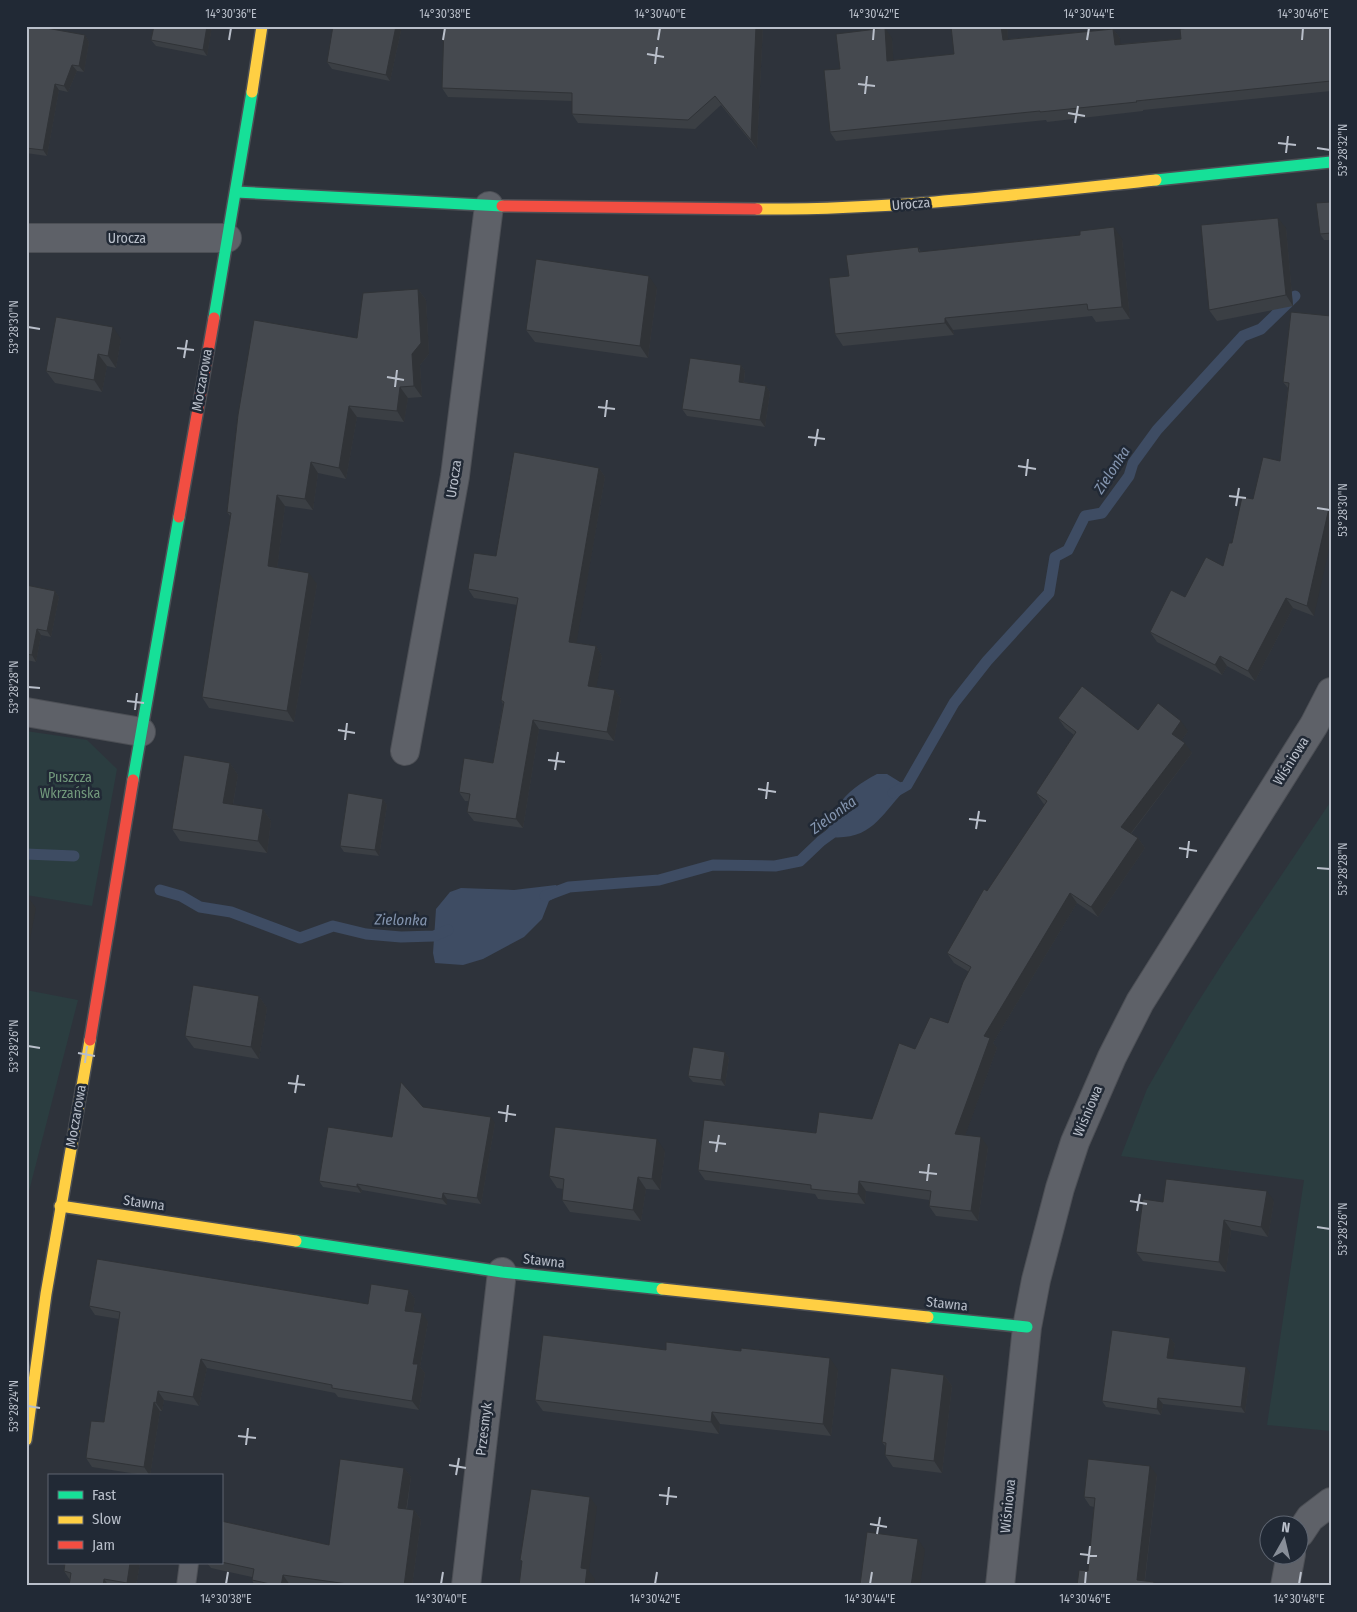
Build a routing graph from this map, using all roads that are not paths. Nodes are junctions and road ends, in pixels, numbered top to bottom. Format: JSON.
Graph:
{"nodes":[{"id":1,"x":262,"y":26,"type":"edge"},
{"id":2,"x":1331,"y":162,"type":"edge"},
{"id":3,"x":236,"y":192,"type":"junction"},
{"id":4,"x":489,"y":206,"type":"junction"},
{"id":5,"x":26,"y":238,"type":"edge"},
{"id":6,"x":227,"y":238,"type":"junction"},
{"id":7,"x":1331,"y":692,"type":"edge"},
{"id":8,"x":26,"y":712,"type":"edge"},
{"id":9,"x":141,"y":732,"type":"junction"},
{"id":10,"x":405,"y":751,"type":"dead end"},
{"id":11,"x":60,"y":1206,"type":"junction"},
{"id":12,"x":502,"y":1272,"type":"junction"},
{"id":13,"x":1027,"y":1327,"type":"junction"},
{"id":14,"x":26,"y":1440,"type":"edge"},
{"id":15,"x":1331,"y":1502,"type":"edge"},
{"id":16,"x":1310,"y":1518,"type":"edge"},
{"id":17,"x":189,"y":1564,"type":"edge"},
{"id":18,"x":1288,"y":1564,"type":"edge"},
{"id":19,"x":186,"y":1586,"type":"edge"},
{"id":20,"x":466,"y":1586,"type":"edge"},
{"id":21,"x":1000,"y":1586,"type":"edge"},
{"id":22,"x":1284,"y":1586,"type":"edge"}],
"edges":[{"from":1,"to":3,"type":"street","name":"Moczarowa"},
{"from":2,"to":4,"type":"street","name":"Urocza"},
{"from":3,"to":4,"type":"street","name":"Urocza"},
{"from":3,"to":6,"type":"street","name":"Moczarowa"},
{"from":4,"to":10,"type":"street","name":"Urocza"},
{"from":5,"to":6,"type":"street","name":"Urocza"},
{"from":6,"to":9,"type":"street","name":"Moczarowa"},
{"from":7,"to":13,"type":"street","name":"Wiśniowa"},
{"from":8,"to":9,"type":"street"},
{"from":9,"to":11,"type":"street","name":"Moczarowa"},
{"from":11,"to":12,"type":"street","name":"Stawna"},
{"from":11,"to":14,"type":"street","name":"Moczarowa"},
{"from":12,"to":13,"type":"street","name":"Stawna"},
{"from":12,"to":20,"type":"street","name":"Przesmyk"},
{"from":13,"to":21,"type":"street","name":"Wiśniowa"},
{"from":15,"to":16,"type":"street"},
{"from":17,"to":19,"type":"lane"},
{"from":18,"to":22,"type":"street"}]}
